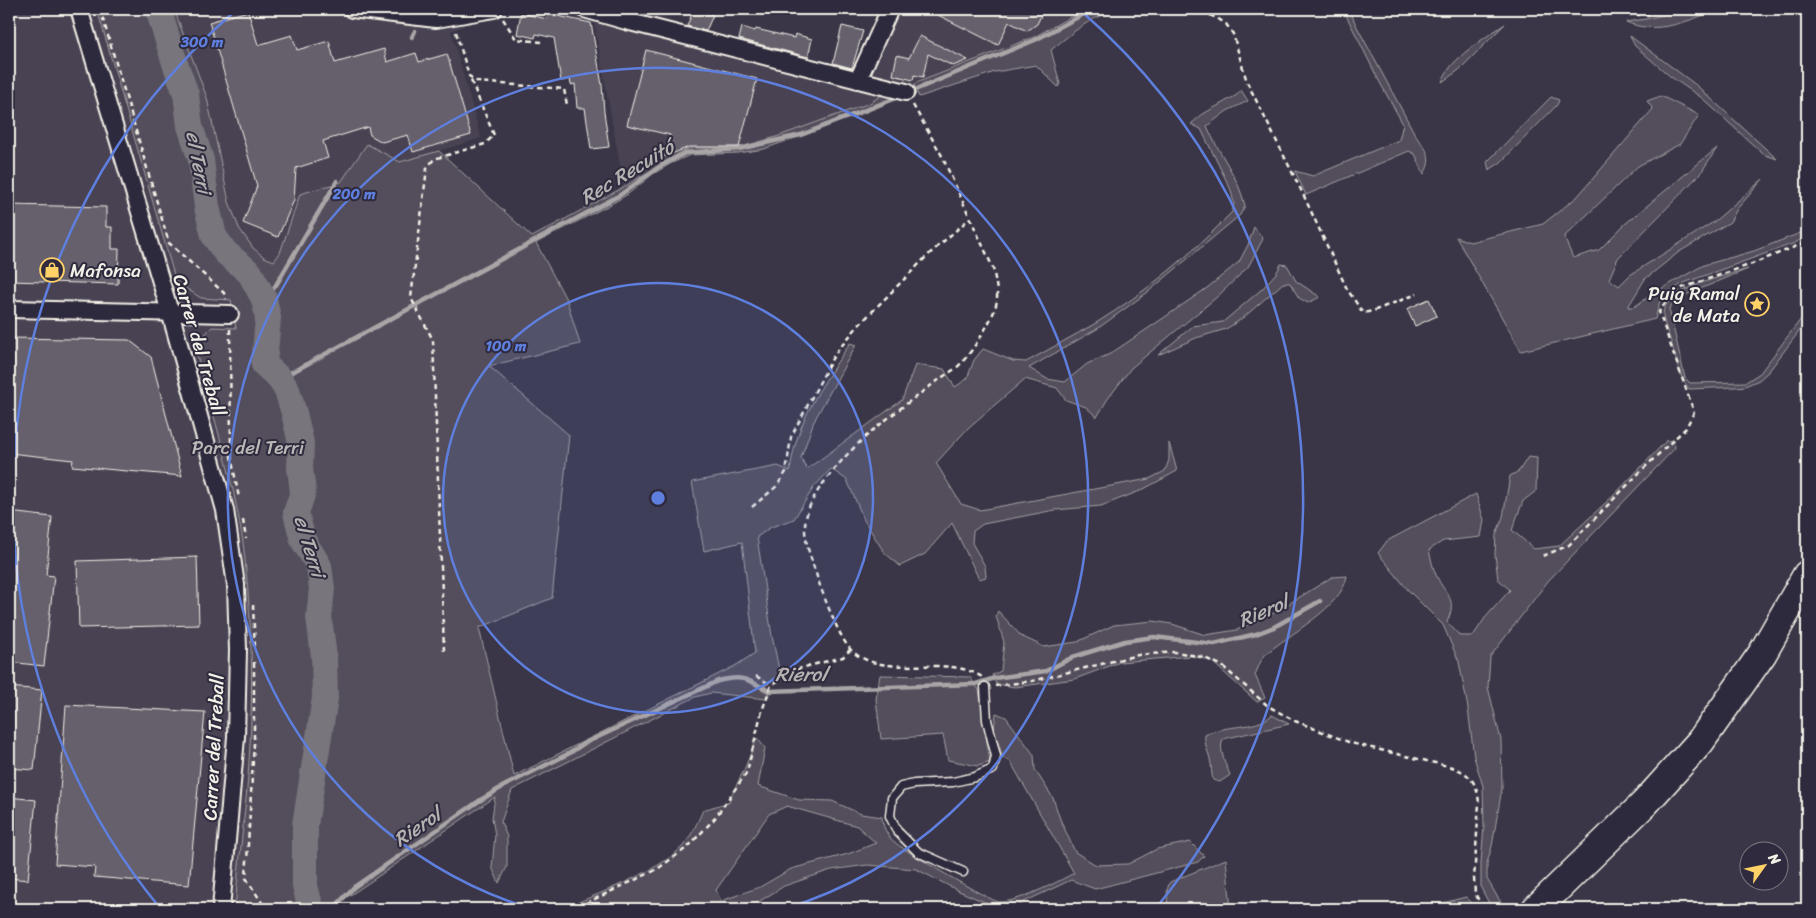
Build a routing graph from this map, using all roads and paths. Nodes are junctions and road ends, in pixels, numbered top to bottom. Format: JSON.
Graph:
{"nodes":[{"id":1,"x":79,"y":9,"type":"edge"},
{"id":2,"x":352,"y":9,"type":"edge"},
{"id":3,"x":494,"y":9,"type":"edge"},
{"id":4,"x":584,"y":9,"type":"edge"},
{"id":5,"x":890,"y":9,"type":"edge"},
{"id":6,"x":1192,"y":9,"type":"edge"},
{"id":7,"x":1609,"y":9,"type":"edge"},
{"id":8,"x":1673,"y":9,"type":"edge"},
{"id":9,"x":448,"y":17,"type":"junction"},
{"id":10,"x":541,"y":42,"type":"dead end"},
{"id":11,"x":469,"y":76,"type":"junction"},
{"id":12,"x":858,"y":80,"type":"junction"},
{"id":13,"x":906,"y":92,"type":"joint"},
{"id":14,"x":566,"y":105,"type":"dead end"},
{"id":15,"x":970,"y":218,"type":"junction"},
{"id":16,"x":1807,"y":242,"type":"edge"},
{"id":17,"x":1417,"y":294,"type":"dead end"},
{"id":18,"x":9,"y":309,"type":"edge"},
{"id":19,"x":170,"y":312,"type":"junction"},
{"id":20,"x":230,"y":314,"type":"dead end"},
{"id":21,"x":752,"y":507,"type":"dead end"},
{"id":22,"x":1544,"y":556,"type":"dead end"},
{"id":23,"x":1807,"y":575,"type":"edge"},
{"id":24,"x":1807,"y":612,"type":"edge"},
{"id":25,"x":850,"y":650,"type":"junction"},
{"id":26,"x":444,"y":651,"type":"dead end"},
{"id":27,"x":756,"y":676,"type":"dead end"},
{"id":28,"x":771,"y":685,"type":"junction"},
{"id":29,"x":986,"y":687,"type":"junction"},
{"id":30,"x":963,"y":872,"type":"dead end"},
{"id":31,"x":221,"y":909,"type":"edge"},
{"id":32,"x":569,"y":909,"type":"edge"},
{"id":33,"x":1483,"y":909,"type":"edge"},
{"id":34,"x":1536,"y":909,"type":"edge"},
{"id":35,"x":1557,"y":909,"type":"edge"}],
"edges":[{"from":1,"to":19,"type":"street","name":"Carrer del Treball"},
{"from":2,"to":9,"type":"street"},
{"from":3,"to":9,"type":"street"},
{"from":3,"to":10,"type":"path"},
{"from":4,"to":12,"type":"street"},
{"from":5,"to":12,"type":"street"},
{"from":6,"to":17,"type":"path"},
{"from":7,"to":8,"type":"path"},
{"from":9,"to":11,"type":"path"},
{"from":11,"to":14,"type":"path"},
{"from":11,"to":26,"type":"path"},
{"from":12,"to":13,"type":"street"},
{"from":13,"to":15,"type":"path"},
{"from":15,"to":21,"type":"path"},
{"from":15,"to":25,"type":"path"},
{"from":16,"to":22,"type":"path"},
{"from":18,"to":19,"type":"street"},
{"from":19,"to":20,"type":"street"},
{"from":19,"to":31,"type":"street","name":"Carrer del Treball"},
{"from":23,"to":34,"type":"highway"},
{"from":24,"to":35,"type":"highway"},
{"from":25,"to":28,"type":"path"},
{"from":25,"to":29,"type":"path"},
{"from":27,"to":28,"type":"path"},
{"from":28,"to":32,"type":"path"},
{"from":29,"to":30,"type":"lane"},
{"from":29,"to":33,"type":"path"}]}
